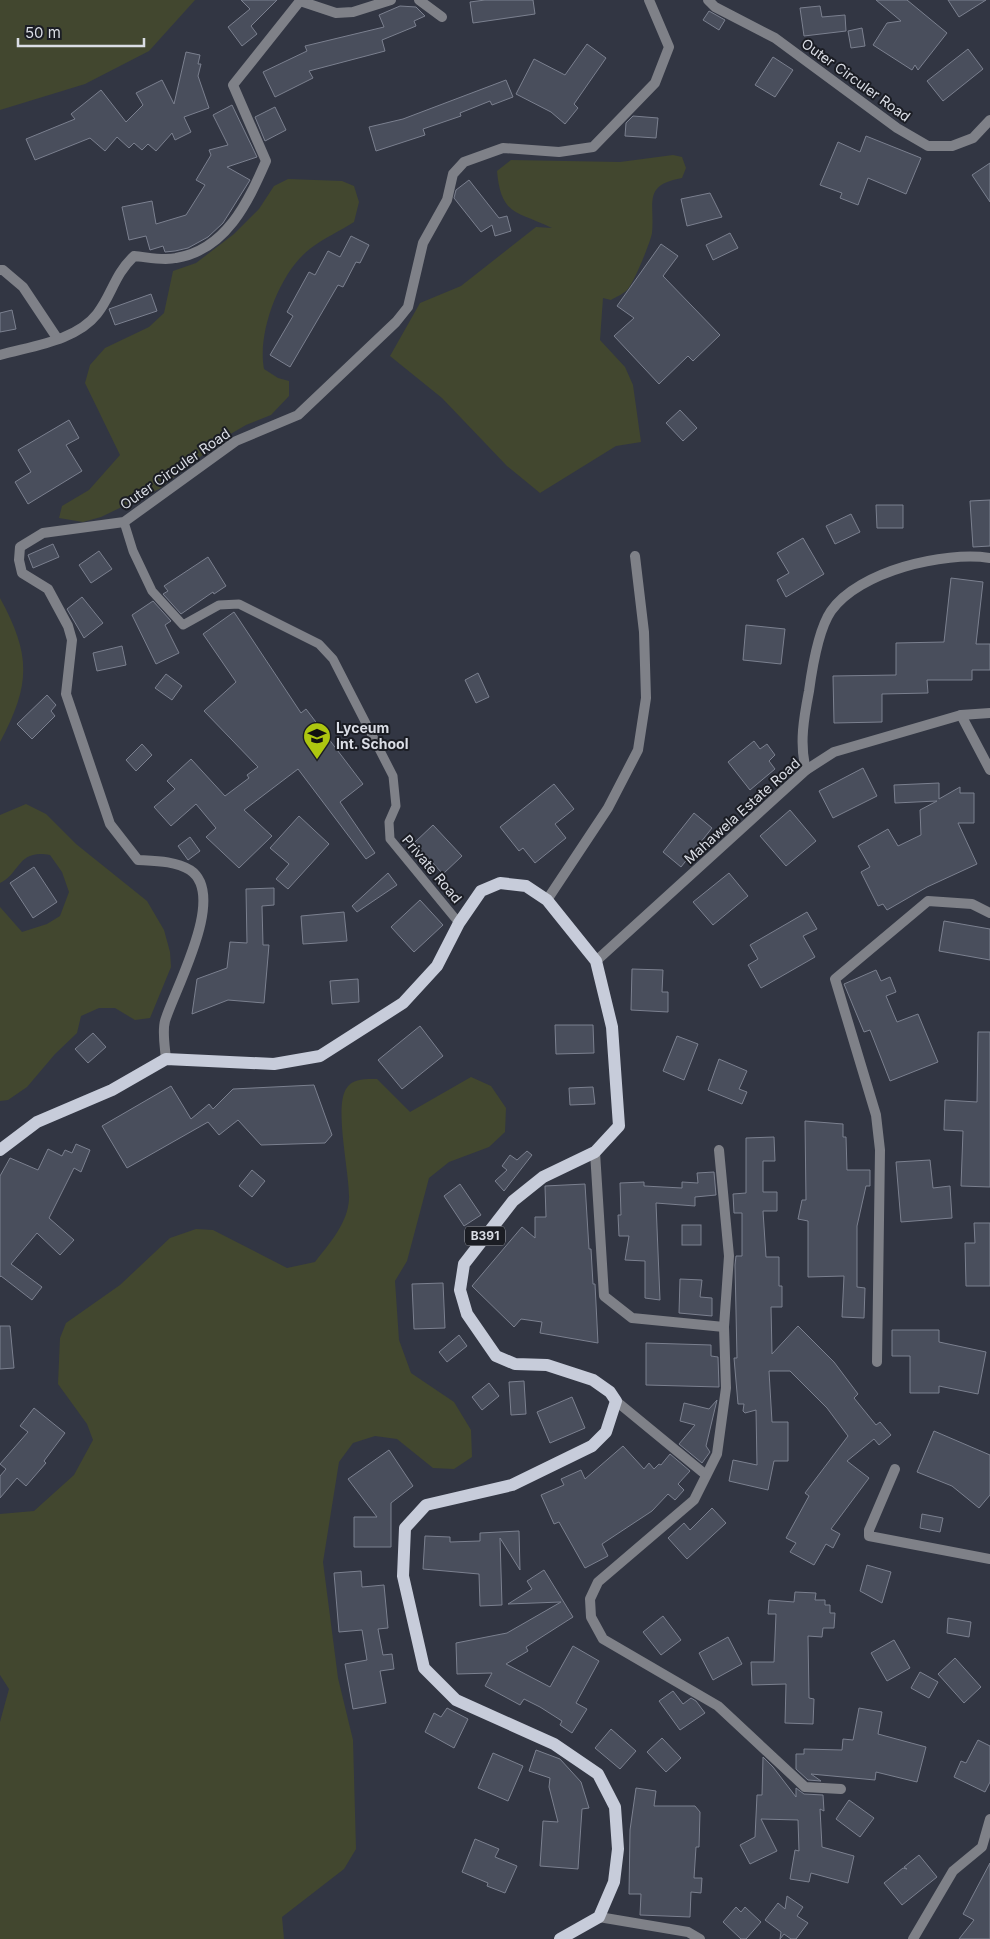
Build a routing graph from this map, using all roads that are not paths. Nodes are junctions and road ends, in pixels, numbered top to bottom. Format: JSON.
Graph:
{"nodes":[{"id":1,"x":301,"y":0,"type":"edge"},
{"id":2,"x":391,"y":0,"type":"edge"},
{"id":3,"x":419,"y":0,"type":"edge"},
{"id":4,"x":649,"y":0,"type":"edge"},
{"id":5,"x":708,"y":0,"type":"edge"},
{"id":6,"x":442,"y":17,"type":"dead end"},
{"id":7,"x":990,"y":120,"type":"edge"},
{"id":8,"x":0,"y":270,"type":"edge"},
{"id":9,"x":57,"y":338,"type":"junction"},
{"id":10,"x":0,"y":355,"type":"edge"},
{"id":11,"x":124,"y":522,"type":"junction"},
{"id":12,"x":635,"y":556,"type":"dead end"},
{"id":13,"x":990,"y":558,"type":"edge"},
{"id":14,"x":990,"y":713,"type":"edge"},
{"id":15,"x":960,"y":715,"type":"junction"},
{"id":16,"x":806,"y":770,"type":"junction"},
{"id":17,"x":990,"y":770,"type":"edge"},
{"id":18,"x":547,"y":900,"type":"junction"},
{"id":19,"x":990,"y":914,"type":"edge"},
{"id":20,"x":459,"y":923,"type":"junction"},
{"id":21,"x":596,"y":961,"type":"junction"},
{"id":22,"x":166,"y":1059,"type":"junction"},
{"id":23,"x":0,"y":1150,"type":"edge"},
{"id":24,"x":719,"y":1150,"type":"dead end"},
{"id":25,"x":595,"y":1152,"type":"junction"},
{"id":26,"x":724,"y":1327,"type":"junction"},
{"id":27,"x":877,"y":1362,"type":"dead end"},
{"id":28,"x":616,"y":1401,"type":"junction"},
{"id":29,"x":895,"y":1469,"type":"dead end"},
{"id":30,"x":706,"y":1475,"type":"junction"},
{"id":31,"x":990,"y":1559,"type":"edge"},
{"id":32,"x":841,"y":1788,"type":"dead end"},
{"id":33,"x":990,"y":1819,"type":"edge"},
{"id":34,"x":599,"y":1917,"type":"junction"},
{"id":35,"x":560,"y":1939,"type":"edge"},
{"id":36,"x":700,"y":1939,"type":"edge"},
{"id":37,"x":913,"y":1939,"type":"edge"}],
"edges":[{"from":1,"to":2,"type":"street"},
{"from":1,"to":9,"type":"street"},
{"from":3,"to":6,"type":"street"},
{"from":4,"to":11,"type":"street","name":"Outer Circuler Road"},
{"from":5,"to":7,"type":"street","name":"Outer Circuler Road"},
{"from":8,"to":9,"type":"street"},
{"from":9,"to":10,"type":"street"},
{"from":11,"to":20,"type":"lane","name":"Private Road"},
{"from":11,"to":22,"type":"street","name":"Outer Circuler Road"},
{"from":12,"to":18,"type":"street"},
{"from":13,"to":16,"type":"street"},
{"from":14,"to":15,"type":"street","name":"Mahawela Estate Road"},
{"from":15,"to":16,"type":"street","name":"Mahawela Estate Road"},
{"from":15,"to":17,"type":"street"},
{"from":16,"to":21,"type":"street","name":"Mahawela Estate Road"},
{"from":18,"to":20,"type":"main road","number":"B391"},
{"from":18,"to":21,"type":"main road","number":"B391"},
{"from":19,"to":27,"type":"street"},
{"from":20,"to":22,"type":"main road","number":"B391"},
{"from":21,"to":25,"type":"main road","number":"B391"},
{"from":22,"to":23,"type":"main road"},
{"from":24,"to":26,"type":"street"},
{"from":25,"to":26,"type":"street"},
{"from":25,"to":28,"type":"main road","number":"B391"},
{"from":26,"to":30,"type":"street"},
{"from":28,"to":30,"type":"street"},
{"from":28,"to":34,"type":"main road"},
{"from":29,"to":31,"type":"street"},
{"from":30,"to":32,"type":"street"},
{"from":33,"to":37,"type":"street"},
{"from":34,"to":35,"type":"main road"},
{"from":34,"to":36,"type":"street"}]}
